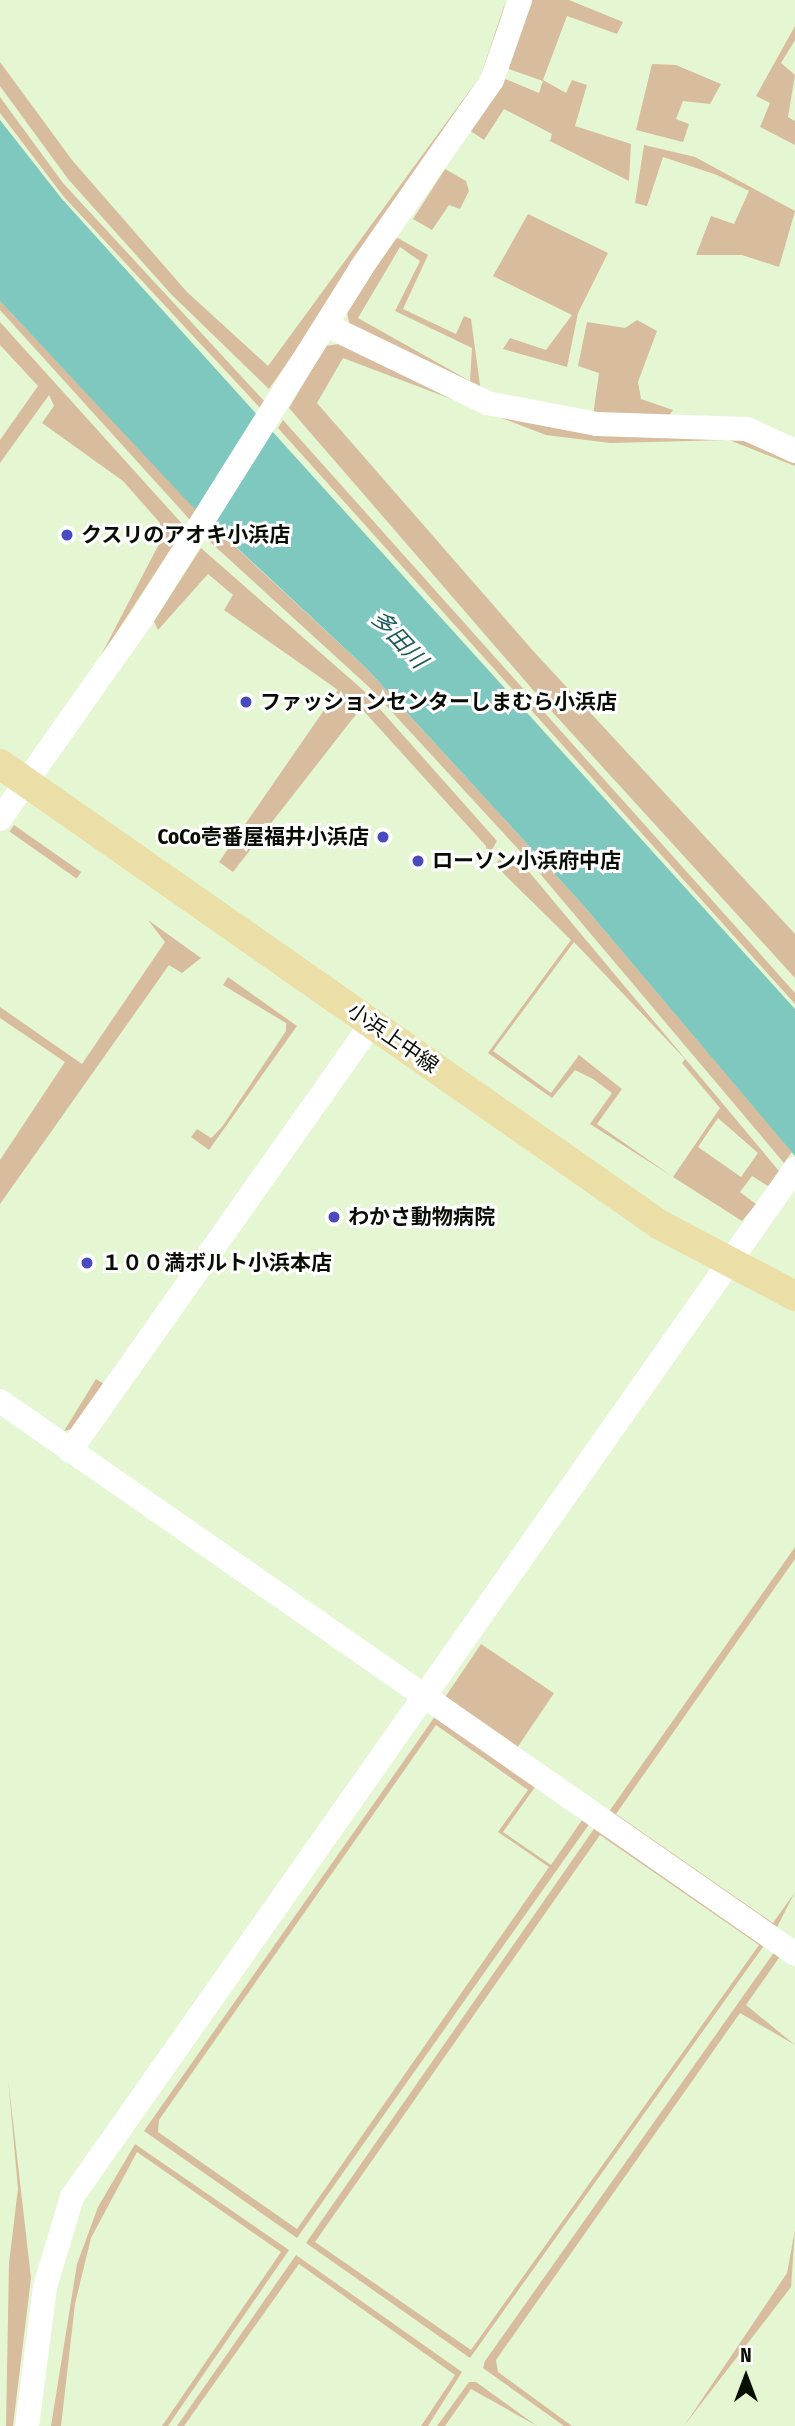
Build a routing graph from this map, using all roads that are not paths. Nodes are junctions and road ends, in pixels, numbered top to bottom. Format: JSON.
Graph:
{"nodes":[{"id":1,"x":520,"y":0,"type":"edge"},
{"id":2,"x":326,"y":325,"type":"junction"},
{"id":3,"x":795,"y":451,"type":"edge"},
{"id":4,"x":0,"y":764,"type":"edge"},
{"id":5,"x":26,"y":782,"type":"junction"},
{"id":6,"x":0,"y":819,"type":"edge"},
{"id":7,"x":372,"y":1023,"type":"junction"},
{"id":8,"x":794,"y":1170,"type":"edge"},
{"id":9,"x":724,"y":1264,"type":"junction"},
{"id":10,"x":795,"y":1296,"type":"edge"},
{"id":11,"x":0,"y":1401,"type":"edge"},
{"id":12,"x":70,"y":1451,"type":"junction"},
{"id":13,"x":422,"y":1694,"type":"junction"},
{"id":14,"x":795,"y":1954,"type":"edge"},
{"id":15,"x":27,"y":2426,"type":"edge"}],
"edges":[{"from":1,"to":2,"type":"street"},
{"from":2,"to":3,"type":"street"},
{"from":2,"to":5,"type":"street"},
{"from":4,"to":5,"type":"main road","name":"小浜上中線"},
{"from":5,"to":6,"type":"street"},
{"from":5,"to":7,"type":"main road","name":"小浜上中線"},
{"from":7,"to":9,"type":"main road","name":"小浜上中線"},
{"from":7,"to":12,"type":"street"},
{"from":8,"to":9,"type":"street"},
{"from":9,"to":10,"type":"main road","name":"小浜上中線"},
{"from":9,"to":13,"type":"street"},
{"from":11,"to":12,"type":"street"},
{"from":12,"to":13,"type":"street"},
{"from":13,"to":14,"type":"street"},
{"from":13,"to":15,"type":"street"}]}
